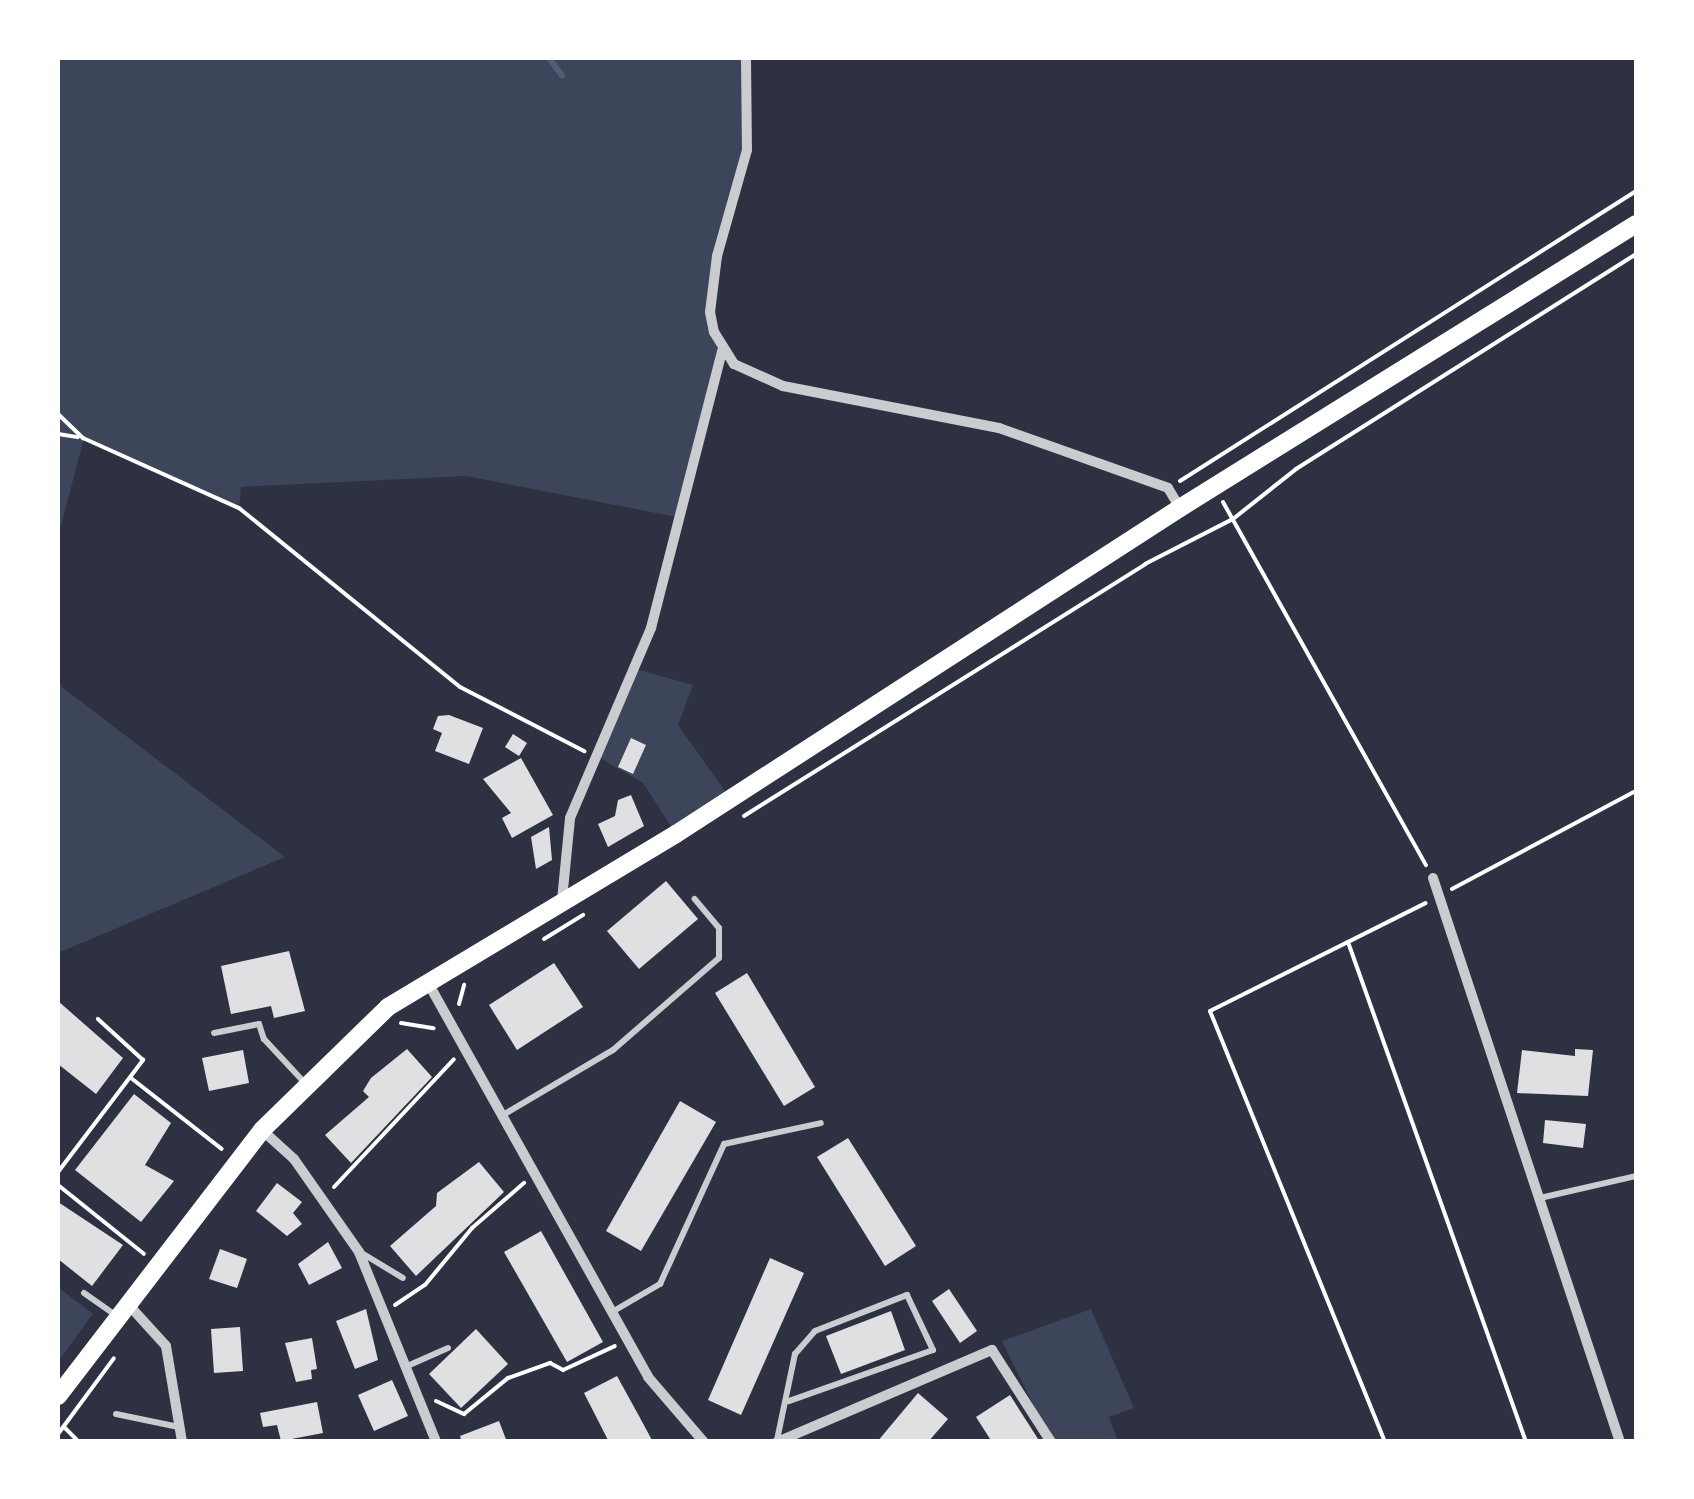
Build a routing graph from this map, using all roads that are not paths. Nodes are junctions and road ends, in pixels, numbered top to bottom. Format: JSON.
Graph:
{"nodes":[{"id":1,"x":746,"y":58,"type":"edge"},
{"id":2,"x":1636,"y":224,"type":"edge"},
{"id":3,"x":722,"y":351,"type":"junction"},
{"id":4,"x":1180,"y":508,"type":"junction"},
{"id":5,"x":1433,"y":878,"type":"road end"},
{"id":6,"x":695,"y":899,"type":"dead end"},
{"id":7,"x":562,"y":900,"type":"junction"},
{"id":8,"x":426,"y":980,"type":"junction"},
{"id":9,"x":214,"y":1033,"type":"dead end"},
{"id":10,"x":304,"y":1082,"type":"junction"},
{"id":11,"x":502,"y":1116,"type":"junction"},
{"id":12,"x":821,"y":1124,"type":"dead end"},
{"id":13,"x":262,"y":1130,"type":"junction"},
{"id":14,"x":1636,"y":1176,"type":"edge"},
{"id":15,"x":1539,"y":1198,"type":"junction"},
{"id":16,"x":359,"y":1252,"type":"junction"},
{"id":17,"x":403,"y":1278,"type":"dead end"},
{"id":18,"x":84,"y":1294,"type":"dead end"},
{"id":19,"x":122,"y":1309,"type":"junction"},
{"id":20,"x":611,"y":1313,"type":"junction"},
{"id":21,"x":448,"y":1348,"type":"dead end"},
{"id":22,"x":404,"y":1367,"type":"junction"},
{"id":23,"x":58,"y":1396,"type":"edge"},
{"id":24,"x":789,"y":1401,"type":"junction"},
{"id":25,"x":116,"y":1414,"type":"dead end"},
{"id":26,"x":180,"y":1427,"type":"junction"},
{"id":27,"x":182,"y":1442,"type":"edge"},
{"id":28,"x":436,"y":1442,"type":"edge"},
{"id":29,"x":704,"y":1442,"type":"edge"},
{"id":30,"x":777,"y":1442,"type":"edge"},
{"id":31,"x":1051,"y":1442,"type":"edge"},
{"id":32,"x":1620,"y":1442,"type":"edge"}],
"edges":[{"from":1,"to":3,"type":"street"},
{"from":2,"to":4,"type":"main road"},
{"from":3,"to":4,"type":"street"},
{"from":3,"to":7,"type":"street"},
{"from":4,"to":7,"type":"main road"},
{"from":5,"to":15,"type":"street"},
{"from":6,"to":11,"type":"lane"},
{"from":7,"to":8,"type":"main road"},
{"from":8,"to":10,"type":"main road"},
{"from":8,"to":11,"type":"street"},
{"from":9,"to":10,"type":"lane"},
{"from":10,"to":13,"type":"main road"},
{"from":11,"to":20,"type":"street"},
{"from":12,"to":20,"type":"lane"},
{"from":13,"to":16,"type":"street"},
{"from":13,"to":19,"type":"main road"},
{"from":14,"to":15,"type":"lane"},
{"from":15,"to":32,"type":"street"},
{"from":16,"to":17,"type":"lane"},
{"from":16,"to":22,"type":"street"},
{"from":18,"to":19,"type":"lane"},
{"from":19,"to":23,"type":"main road"},
{"from":19,"to":26,"type":"street"},
{"from":20,"to":29,"type":"street"},
{"from":21,"to":22,"type":"lane"},
{"from":22,"to":28,"type":"street"},
{"from":24,"to":24,"type":"lane"},
{"from":24,"to":30,"type":"lane"},
{"from":25,"to":26,"type":"lane"},
{"from":26,"to":27,"type":"street"},
{"from":30,"to":31,"type":"street"}]}
